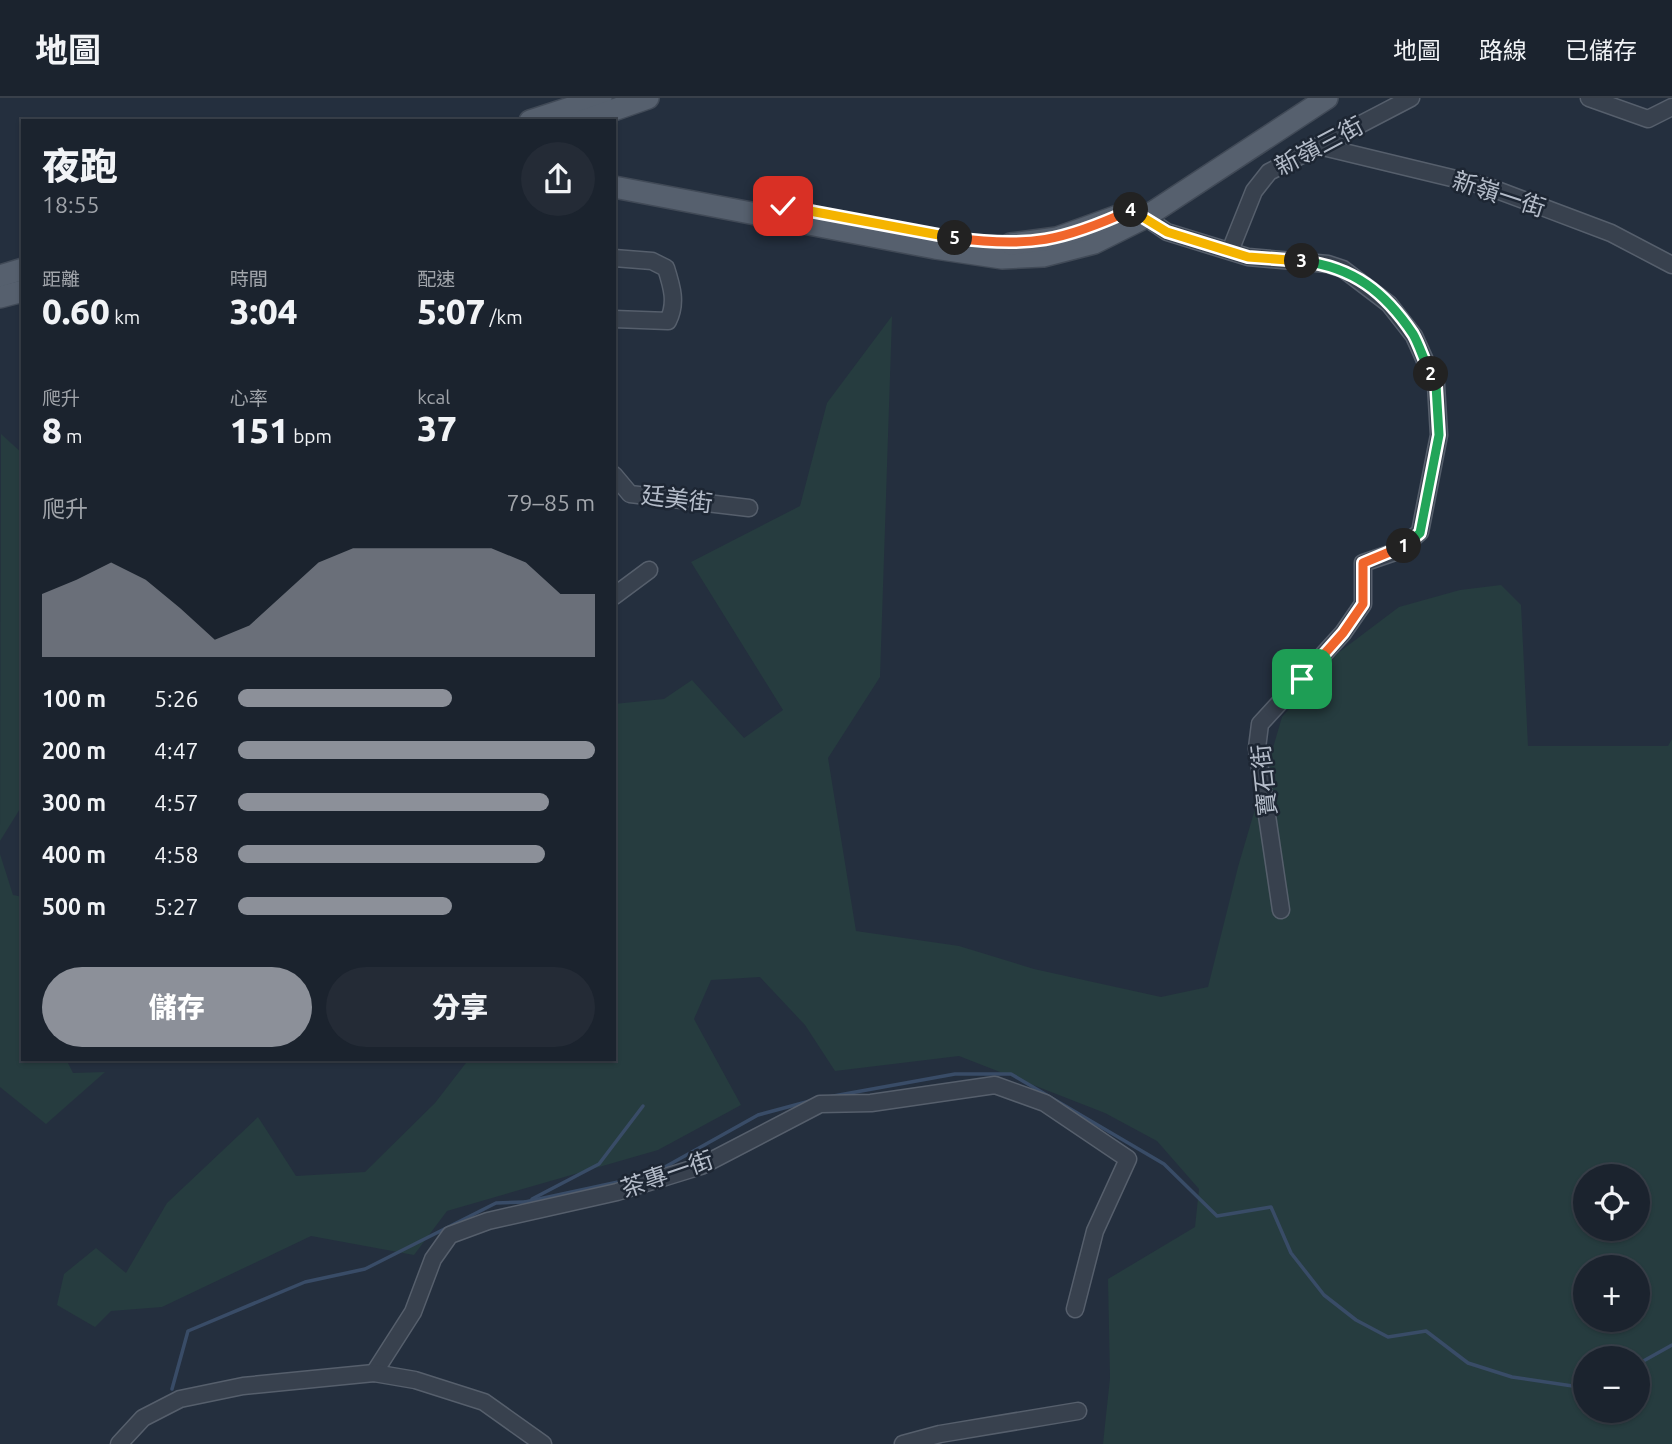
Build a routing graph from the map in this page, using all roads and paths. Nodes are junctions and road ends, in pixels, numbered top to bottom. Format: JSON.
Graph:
{"nodes":[{"id":1,"x":601,"y":98,"type":"edge"},
{"id":2,"x":648,"y":98,"type":"edge"},
{"id":3,"x":1302,"y":98,"type":"edge"},
{"id":4,"x":1327,"y":98,"type":"edge"},
{"id":5,"x":1411,"y":98,"type":"edge"},
{"id":6,"x":1589,"y":98,"type":"edge"},
{"id":7,"x":1672,"y":107,"type":"edge"},
{"id":8,"x":536,"y":119,"type":"edge"},
{"id":9,"x":588,"y":119,"type":"edge"},
{"id":10,"x":1319,"y":146,"type":"junction"},
{"id":11,"x":616,"y":174,"type":"edge"},
{"id":12,"x":616,"y":187,"type":"edge"},
{"id":13,"x":1139,"y":214,"type":"junction"},
{"id":14,"x":1230,"y":251,"type":"junction"},
{"id":15,"x":616,"y":258,"type":"edge"},
{"id":16,"x":1672,"y":265,"type":"edge"},
{"id":17,"x":21,"y":270,"type":"edge"},
{"id":18,"x":0,"y":275,"type":"edge"},
{"id":19,"x":21,"y":292,"type":"edge"},
{"id":20,"x":0,"y":297,"type":"edge"},
{"id":21,"x":616,"y":318,"type":"edge"},
{"id":22,"x":616,"y":478,"type":"edge"},
{"id":23,"x":749,"y":508,"type":"dead end"},
{"id":24,"x":649,"y":570,"type":"dead end"},
{"id":25,"x":616,"y":595,"type":"edge"},
{"id":26,"x":1281,"y":910,"type":"dead end"},
{"id":27,"x":1075,"y":1310,"type":"dead end"},
{"id":28,"x":374,"y":1373,"type":"junction"},
{"id":29,"x":1078,"y":1411,"type":"dead end"},
{"id":30,"x":119,"y":1444,"type":"edge"},
{"id":31,"x":543,"y":1444,"type":"edge"},
{"id":32,"x":903,"y":1444,"type":"edge"}],
"edges":[{"from":1,"to":8,"type":"main road"},
{"from":2,"to":9,"type":"main road"},
{"from":3,"to":13,"type":"main road"},
{"from":4,"to":13,"type":"main road"},
{"from":5,"to":10,"type":"street","name":"新嶺三街"},
{"from":6,"to":7,"type":"street"},
{"from":10,"to":14,"type":"street","name":"新嶺三街"},
{"from":10,"to":16,"type":"street","name":"新嶺一街"},
{"from":11,"to":13,"type":"main road"},
{"from":12,"to":13,"type":"main road"},
{"from":13,"to":14,"type":"street","name":"寶石街"},
{"from":14,"to":26,"type":"street","name":"寶石街"},
{"from":15,"to":21,"type":"street"},
{"from":17,"to":18,"type":"main road"},
{"from":19,"to":20,"type":"main road"},
{"from":22,"to":23,"type":"street","name":"廷美街"},
{"from":24,"to":25,"type":"street"},
{"from":27,"to":28,"type":"street","name":"茶專一街"},
{"from":28,"to":30,"type":"street"},
{"from":28,"to":31,"type":"street"},
{"from":29,"to":32,"type":"street"}]}
